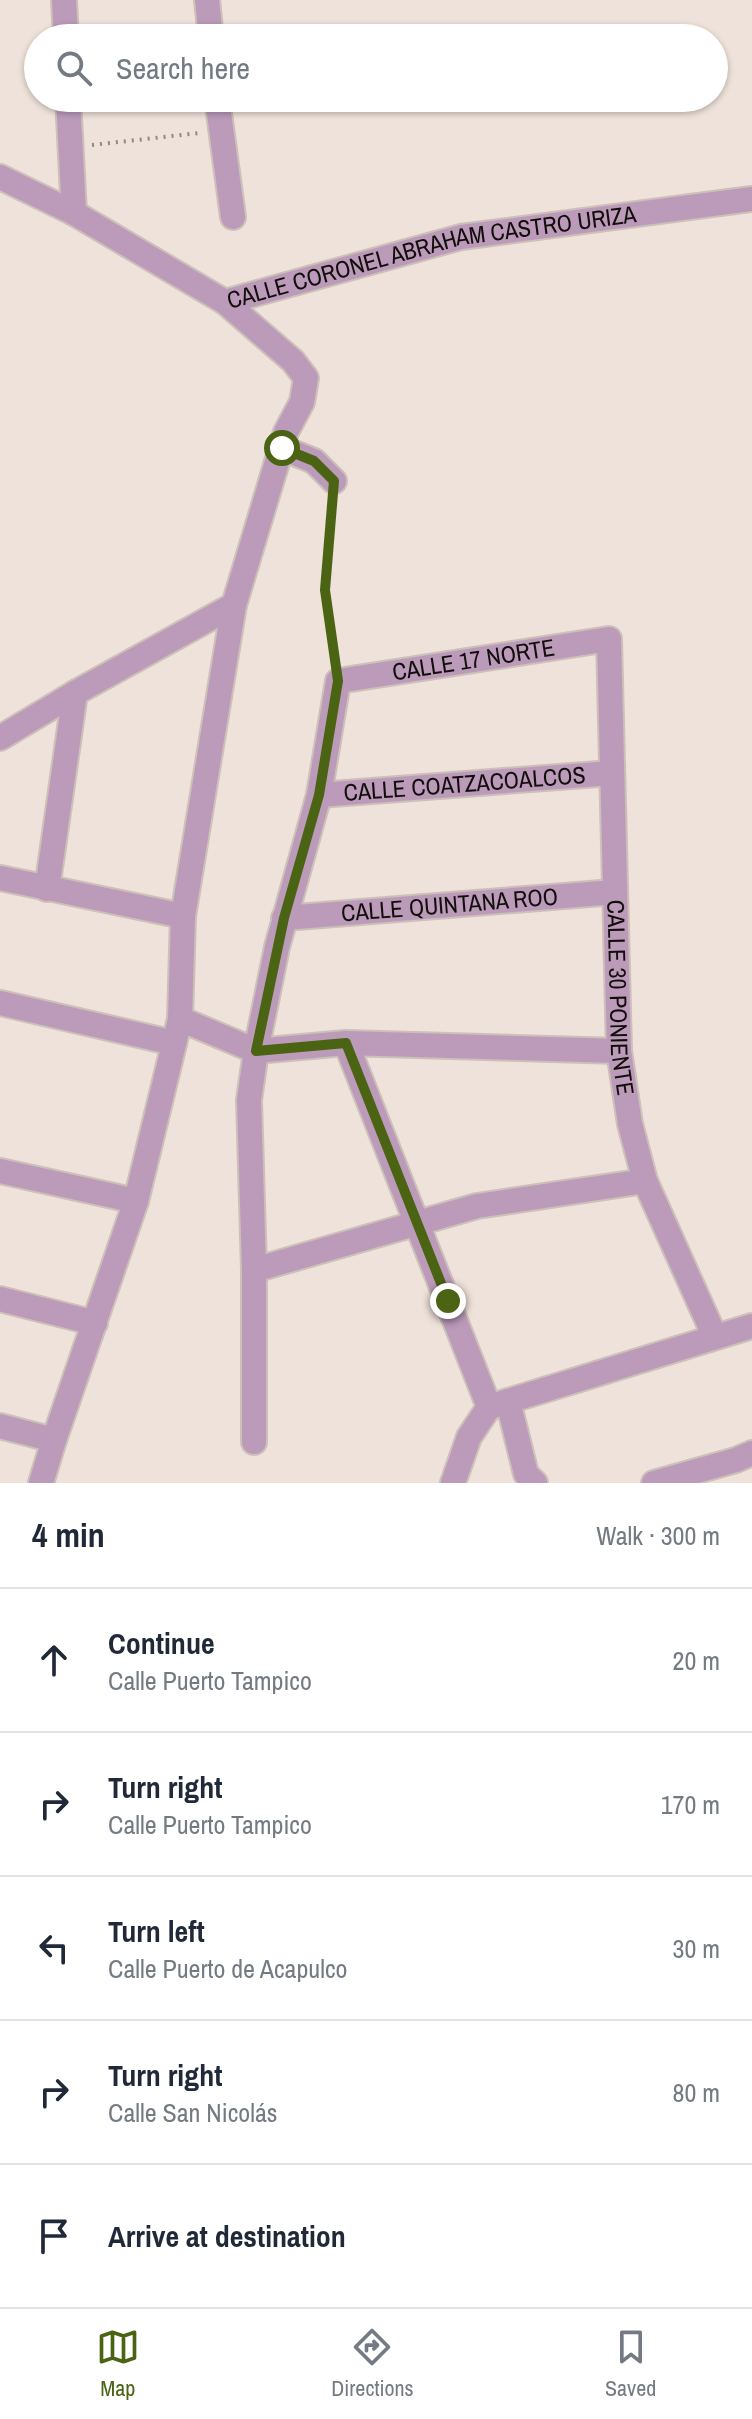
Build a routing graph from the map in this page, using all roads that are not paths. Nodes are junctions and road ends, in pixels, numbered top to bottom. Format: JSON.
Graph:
{"nodes":[{"id":1,"x":64,"y":0,"type":"edge"},
{"id":2,"x":207,"y":0,"type":"edge"},
{"id":3,"x":65,"y":24,"type":"edge"},
{"id":4,"x":210,"y":24,"type":"edge"},
{"id":5,"x":69,"y":112,"type":"edge"},
{"id":6,"x":219,"y":112,"type":"edge"},
{"id":7,"x":0,"y":177,"type":"edge"},
{"id":8,"x":752,"y":199,"type":"edge"},
{"id":9,"x":74,"y":213,"type":"junction"},
{"id":10,"x":233,"y":217,"type":"dead end"},
{"id":11,"x":225,"y":302,"type":"junction"},
{"id":12,"x":282,"y":448,"type":"junction"},
{"id":13,"x":334,"y":481,"type":"road end"},
{"id":14,"x":234,"y":605,"type":"junction"},
{"id":15,"x":609,"y":639,"type":"joint"},
{"id":16,"x":75,"y":693,"type":"junction"},
{"id":17,"x":0,"y":738,"type":"edge"},
{"id":18,"x":612,"y":773,"type":"junction"},
{"id":19,"x":319,"y":795,"type":"junction"},
{"id":20,"x":0,"y":878,"type":"edge"},
{"id":21,"x":47,"y":889,"type":"junction"},
{"id":22,"x":615,"y":892,"type":"junction"},
{"id":23,"x":183,"y":916,"type":"junction"},
{"id":24,"x":284,"y":918,"type":"junction"},
{"id":25,"x":0,"y":1003,"type":"edge"},
{"id":26,"x":180,"y":1019,"type":"junction"},
{"id":27,"x":174,"y":1043,"type":"junction"},
{"id":28,"x":346,"y":1043,"type":"junction"},
{"id":29,"x":256,"y":1051,"type":"junction"},
{"id":30,"x":619,"y":1051,"type":"junction"},
{"id":31,"x":0,"y":1171,"type":"edge"},
{"id":32,"x":645,"y":1181,"type":"junction"},
{"id":33,"x":136,"y":1201,"type":"junction"},
{"id":34,"x":417,"y":1222,"type":"junction"},
{"id":35,"x":254,"y":1270,"type":"junction"},
{"id":36,"x":0,"y":1299,"type":"edge"},
{"id":37,"x":95,"y":1323,"type":"junction"},
{"id":38,"x":752,"y":1326,"type":"edge"},
{"id":39,"x":715,"y":1337,"type":"junction"},
{"id":40,"x":499,"y":1404,"type":"junction"},
{"id":41,"x":0,"y":1426,"type":"edge"},
{"id":42,"x":54,"y":1440,"type":"junction"},
{"id":43,"x":254,"y":1442,"type":"dead end"},
{"id":44,"x":740,"y":1466,"type":"edge"},
{"id":45,"x":41,"y":1483,"type":"edge"},
{"id":46,"x":453,"y":1483,"type":"edge"},
{"id":47,"x":535,"y":1483,"type":"edge"},
{"id":48,"x":654,"y":1483,"type":"edge"}],
"edges":[{"from":1,"to":3,"type":"street"},
{"from":2,"to":4,"type":"street"},
{"from":5,"to":9,"type":"street"},
{"from":6,"to":10,"type":"street"},
{"from":7,"to":9,"type":"street","name":"CALLE CORONEL ABRAHAM CASTRO URIZA"},
{"from":8,"to":11,"type":"street","name":"CALLE CORONEL ABRAHAM CASTRO URIZA"},
{"from":9,"to":11,"type":"street","name":"CALLE CORONEL ABRAHAM CASTRO URIZA"},
{"from":11,"to":12,"type":"street"},
{"from":12,"to":13,"type":"street"},
{"from":12,"to":14,"type":"street"},
{"from":14,"to":16,"type":"street"},
{"from":14,"to":23,"type":"street"},
{"from":15,"to":18,"type":"street","name":"CALLE 30 PONIENTE"},
{"from":15,"to":19,"type":"street","name":"CALLE 17 NORTE"},
{"from":16,"to":17,"type":"street"},
{"from":16,"to":21,"type":"street"},
{"from":18,"to":19,"type":"street","name":"CALLE COATZACOALCOS"},
{"from":18,"to":22,"type":"street","name":"CALLE 30 PONIENTE"},
{"from":19,"to":24,"type":"street"},
{"from":20,"to":21,"type":"street"},
{"from":21,"to":23,"type":"street"},
{"from":22,"to":24,"type":"street","name":"CALLE QUINTANA ROO"},
{"from":22,"to":30,"type":"street","name":"CALLE 30 PONIENTE"},
{"from":23,"to":26,"type":"street"},
{"from":24,"to":29,"type":"street"},
{"from":25,"to":27,"type":"street"},
{"from":26,"to":27,"type":"street"},
{"from":26,"to":29,"type":"street"},
{"from":27,"to":33,"type":"street"},
{"from":28,"to":29,"type":"street"},
{"from":28,"to":30,"type":"street"},
{"from":28,"to":34,"type":"street"},
{"from":29,"to":35,"type":"street"},
{"from":30,"to":32,"type":"street","name":"CALLE 30 PONIENTE"},
{"from":31,"to":33,"type":"street"},
{"from":32,"to":34,"type":"street"},
{"from":32,"to":39,"type":"street","name":"CALLE 30 PONIENTE"},
{"from":33,"to":37,"type":"street"},
{"from":34,"to":35,"type":"street"},
{"from":34,"to":40,"type":"street"},
{"from":35,"to":43,"type":"street"},
{"from":36,"to":37,"type":"street"},
{"from":37,"to":42,"type":"street"},
{"from":38,"to":39,"type":"street"},
{"from":39,"to":40,"type":"street"},
{"from":40,"to":46,"type":"street"},
{"from":40,"to":47,"type":"street"},
{"from":41,"to":42,"type":"street"},
{"from":42,"to":45,"type":"street"},
{"from":44,"to":48,"type":"street"}]}
